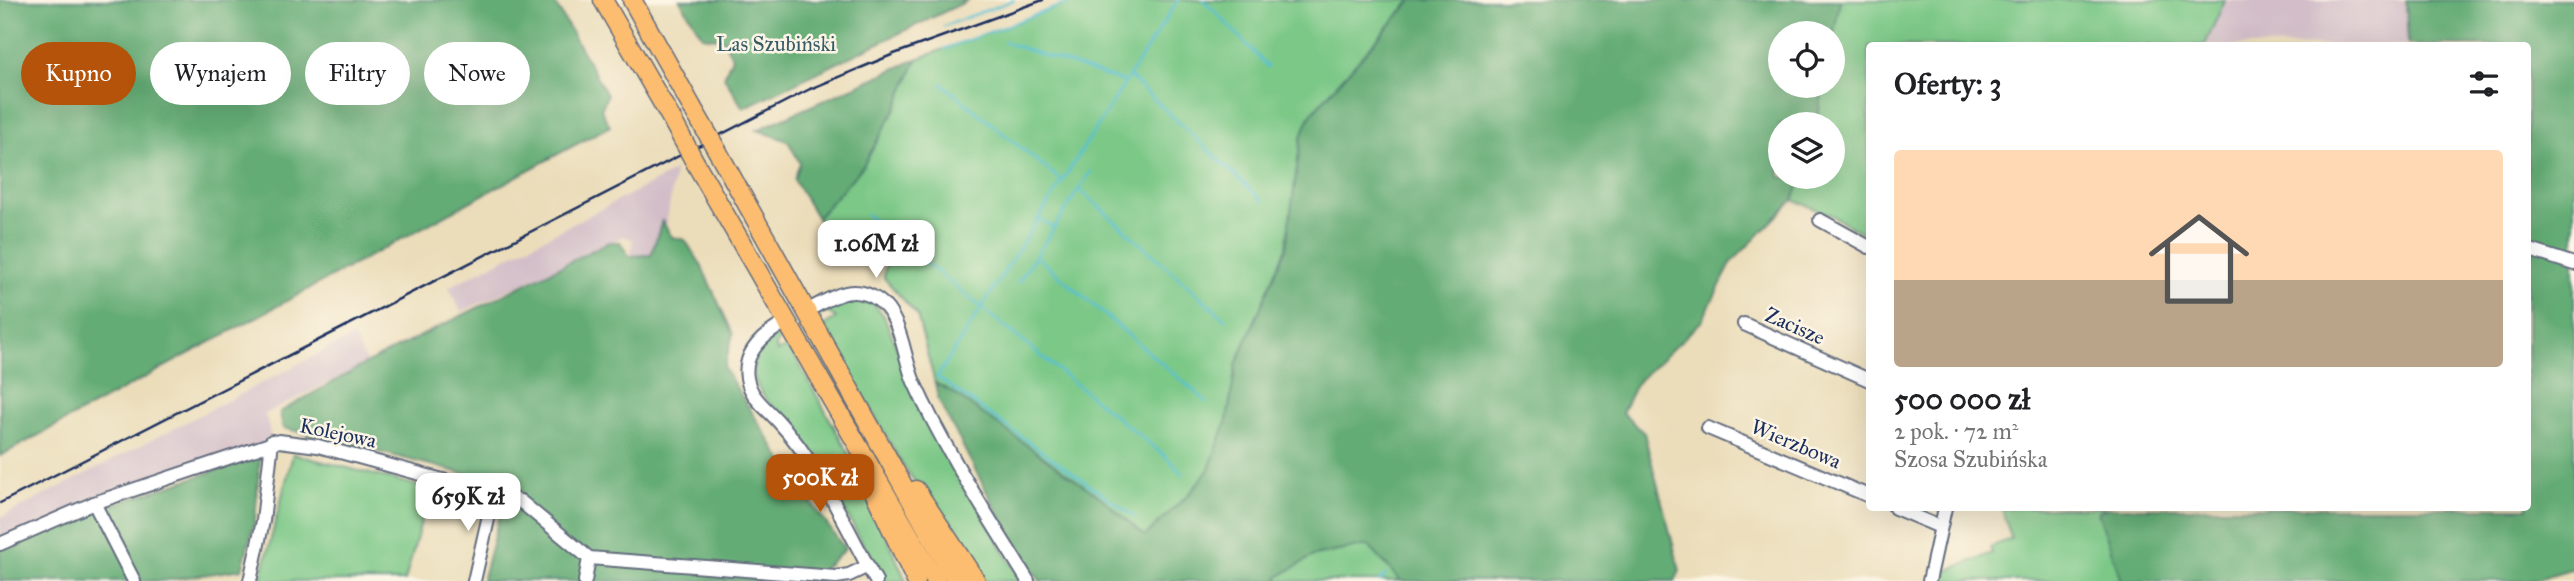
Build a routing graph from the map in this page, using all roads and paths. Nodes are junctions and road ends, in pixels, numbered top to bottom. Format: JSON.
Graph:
{"nodes":[{"id":1,"x":603,"y":0,"type":"edge"},
{"id":2,"x":632,"y":0,"type":"edge"},
{"id":3,"x":1820,"y":220,"type":"dead end"},
{"id":4,"x":1866,"y":245,"type":"edge"},
{"id":5,"x":2531,"y":250,"type":"edge"},
{"id":6,"x":2574,"y":264,"type":"edge"},
{"id":7,"x":814,"y":307,"type":"dead end"},
{"id":8,"x":1744,"y":324,"type":"dead end"},
{"id":9,"x":778,"y":327,"type":"dead end"},
{"id":10,"x":1866,"y":379,"type":"edge"},
{"id":11,"x":838,"y":409,"type":"junction"},
{"id":12,"x":1708,"y":428,"type":"dead end"},
{"id":13,"x":272,"y":441,"type":"junction"},
{"id":14,"x":883,"y":453,"type":"junction"},
{"id":15,"x":494,"y":493,"type":"junction"},
{"id":16,"x":1866,"y":495,"type":"edge"},
{"id":17,"x":94,"y":503,"type":"junction"},
{"id":18,"x":1902,"y":511,"type":"edge"},
{"id":19,"x":1944,"y":511,"type":"edge"},
{"id":20,"x":1940,"y":527,"type":"junction"},
{"id":21,"x":0,"y":544,"type":"edge"},
{"id":22,"x":589,"y":558,"type":"junction"},
{"id":23,"x":868,"y":566,"type":"junction"},
{"id":24,"x":134,"y":581,"type":"edge"},
{"id":25,"x":250,"y":581,"type":"edge"},
{"id":26,"x":474,"y":581,"type":"edge"},
{"id":27,"x":585,"y":581,"type":"edge"},
{"id":28,"x":876,"y":581,"type":"edge"},
{"id":29,"x":916,"y":581,"type":"edge"},
{"id":30,"x":936,"y":581,"type":"edge"},
{"id":31,"x":956,"y":581,"type":"edge"},
{"id":32,"x":976,"y":581,"type":"edge"},
{"id":33,"x":1028,"y":581,"type":"edge"},
{"id":34,"x":1929,"y":581,"type":"edge"}],
"edges":[{"from":1,"to":11,"type":"highway","bridge":true},
{"from":2,"to":14,"type":"highway","bridge":true},
{"from":3,"to":4,"type":"street"},
{"from":5,"to":6,"type":"street"},
{"from":7,"to":33,"type":"street"},
{"from":8,"to":10,"type":"street","name":"Zacisze"},
{"from":9,"to":23,"type":"street"},
{"from":11,"to":29,"type":"highway"},
{"from":11,"to":30,"type":"highway"},
{"from":12,"to":16,"type":"street","name":"Wierzbowa"},
{"from":13,"to":15,"type":"street","name":"Kolejowa"},
{"from":13,"to":17,"type":"street","name":"Kolejowa"},
{"from":13,"to":25,"type":"street"},
{"from":14,"to":31,"type":"highway"},
{"from":14,"to":32,"type":"highway"},
{"from":15,"to":22,"type":"street","name":"Kolejowa"},
{"from":15,"to":26,"type":"street"},
{"from":17,"to":21,"type":"street","name":"Kolejowa"},
{"from":17,"to":24,"type":"street"},
{"from":18,"to":20,"type":"street"},
{"from":19,"to":20,"type":"street"},
{"from":20,"to":34,"type":"street"},
{"from":22,"to":23,"type":"street"},
{"from":22,"to":27,"type":"street"},
{"from":23,"to":28,"type":"street"}]}
